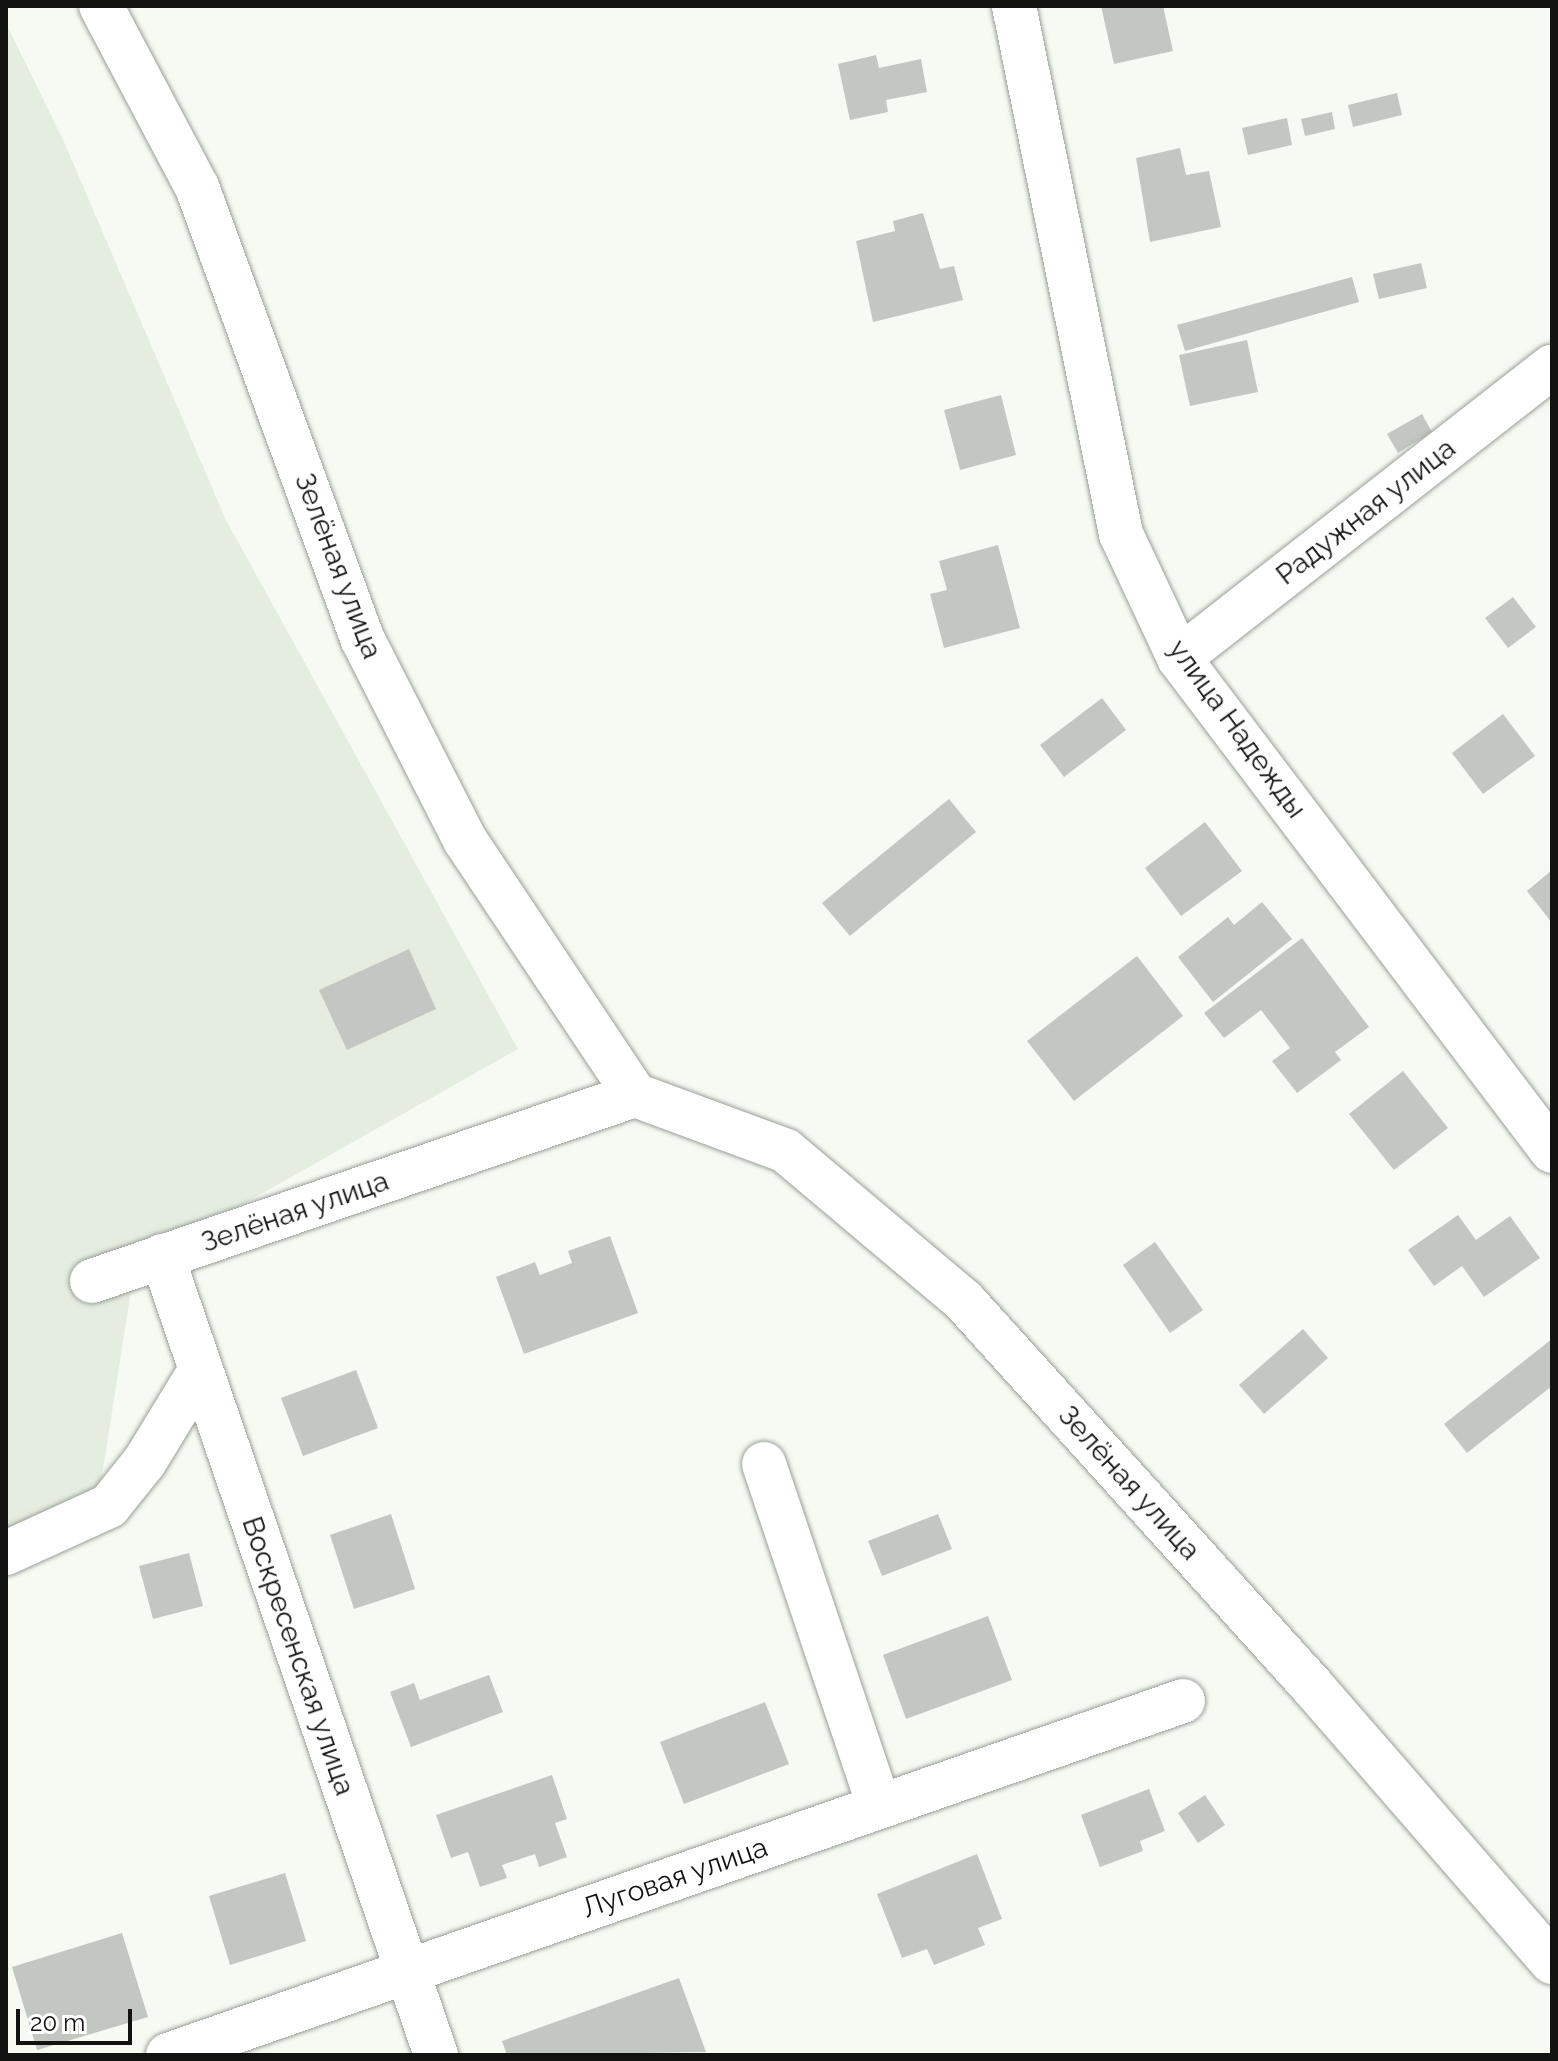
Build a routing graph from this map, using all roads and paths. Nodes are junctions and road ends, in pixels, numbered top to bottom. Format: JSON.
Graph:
{"nodes":[{"id":1,"x":101,"y":6,"type":"edge"},
{"id":2,"x":1014,"y":6,"type":"edge"},
{"id":3,"x":1552,"y":367,"type":"edge"},
{"id":4,"x":1179,"y":658,"type":"junction"},
{"id":5,"x":635,"y":1095,"type":"junction"},
{"id":6,"x":1552,"y":1151,"type":"edge"},
{"id":7,"x":162,"y":1256,"type":"junction"},
{"id":8,"x":92,"y":1281,"type":"dead end"},
{"id":9,"x":200,"y":1371,"type":"junction"},
{"id":10,"x":764,"y":1464,"type":"dead end"},
{"id":11,"x":6,"y":1553,"type":"edge"},
{"id":12,"x":1183,"y":1701,"type":"dead end"},
{"id":13,"x":879,"y":1806,"type":"junction"},
{"id":14,"x":1552,"y":1962,"type":"edge"},
{"id":15,"x":406,"y":1972,"type":"junction"},
{"id":16,"x":168,"y":2055,"type":"edge"},
{"id":17,"x":436,"y":2055,"type":"edge"}],
"edges":[{"from":1,"to":5,"type":"street","name":"Зелёная улица"},
{"from":2,"to":4,"type":"street","name":"улица Надежды"},
{"from":3,"to":4,"type":"street","name":"Радужная улица"},
{"from":4,"to":6,"type":"street","name":"улица Надежды"},
{"from":5,"to":7,"type":"street","name":"Зелёная улица"},
{"from":5,"to":14,"type":"street","name":"Зелёная улица"},
{"from":7,"to":8,"type":"street","name":"Зелёная улица"},
{"from":7,"to":9,"type":"street","name":"Воскресенская улица"},
{"from":9,"to":11,"type":"street"},
{"from":9,"to":15,"type":"street","name":"Воскресенская улица"},
{"from":10,"to":13,"type":"street"},
{"from":12,"to":13,"type":"street","name":"Луговая улица"},
{"from":13,"to":15,"type":"street","name":"Луговая улица"},
{"from":15,"to":16,"type":"street","name":"Луговая улица"},
{"from":15,"to":17,"type":"street","name":"Воскресенская улица"}]}
